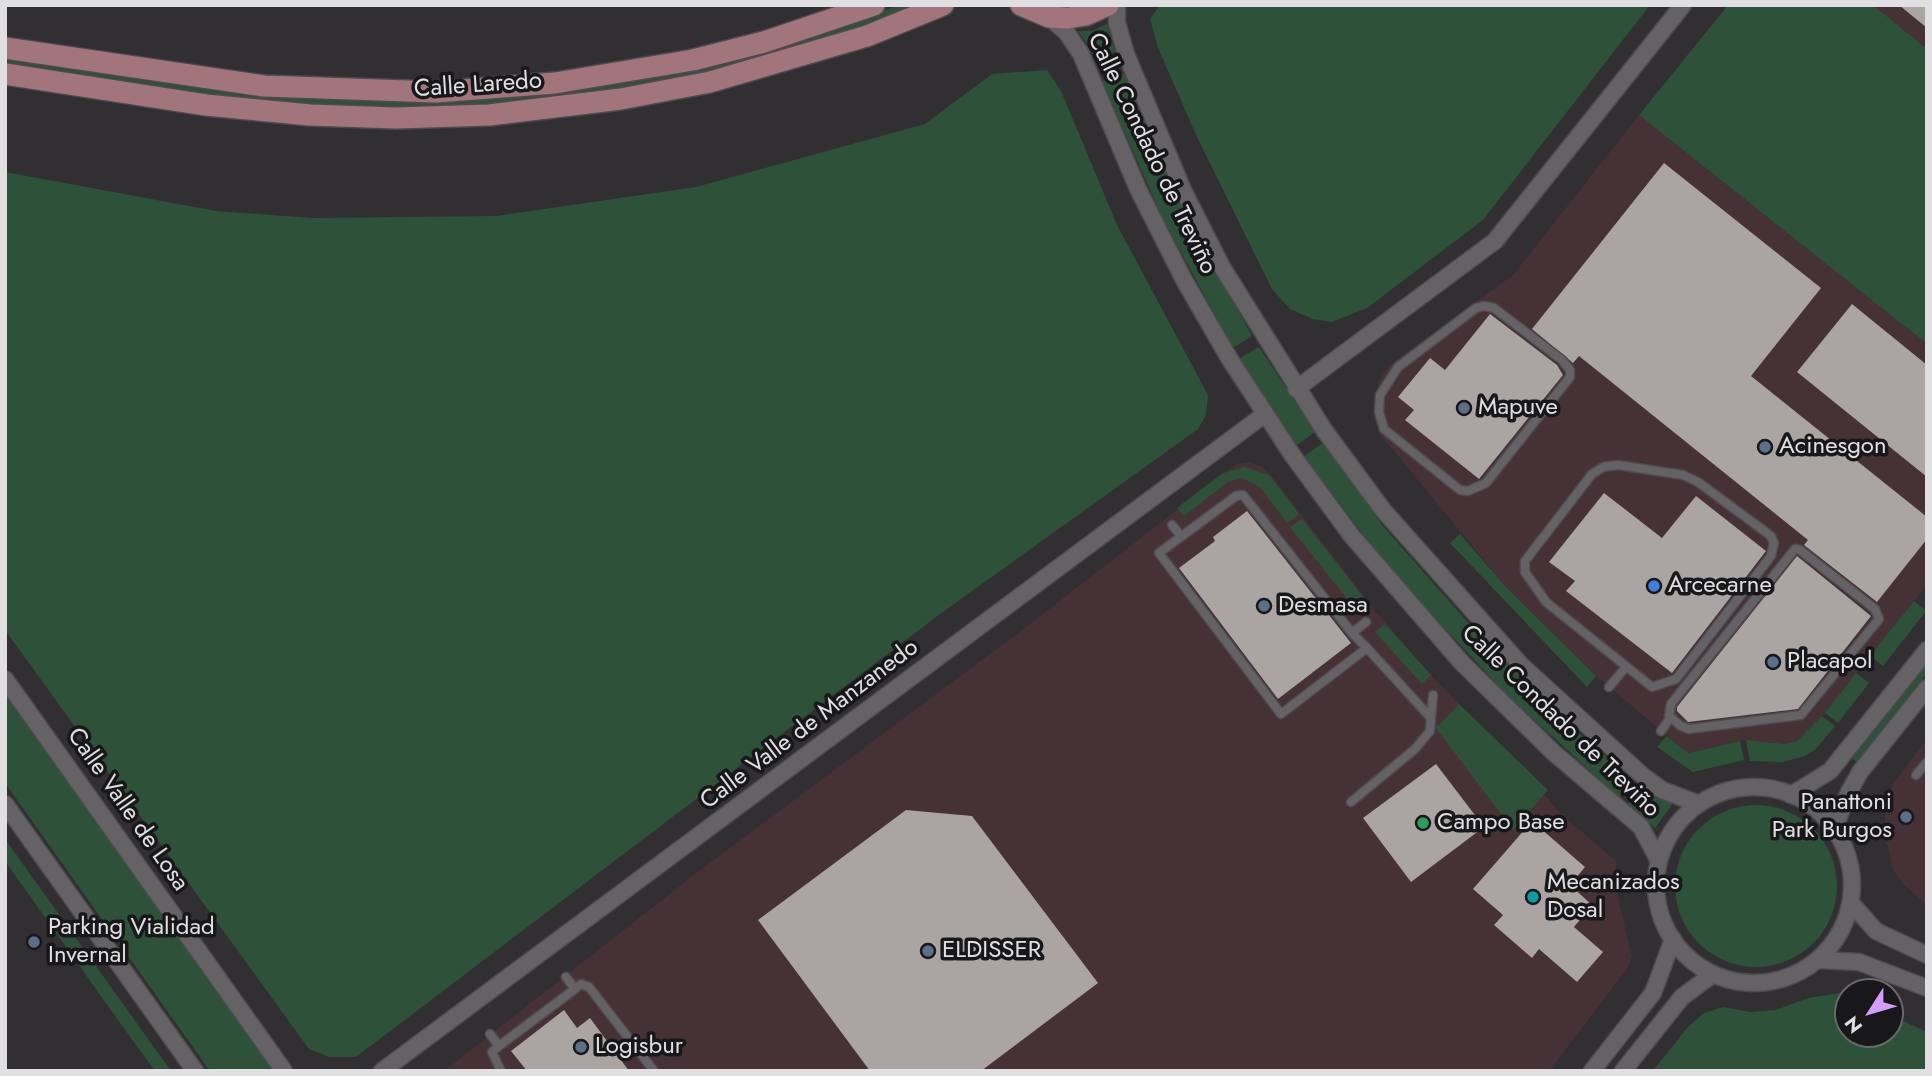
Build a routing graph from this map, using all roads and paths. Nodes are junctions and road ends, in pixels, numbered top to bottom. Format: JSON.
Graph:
{"nodes":[{"id":1,"x":874,"y":5,"type":"edge"},
{"id":2,"x":943,"y":5,"type":"edge"},
{"id":3,"x":1021,"y":5,"type":"edge"},
{"id":4,"x":1108,"y":5,"type":"edge"},
{"id":5,"x":1117,"y":5,"type":"edge"},
{"id":6,"x":1683,"y":5,"type":"edge"},
{"id":7,"x":1049,"y":17,"type":"junction"},
{"id":8,"x":5,"y":48,"type":"edge"},
{"id":9,"x":5,"y":74,"type":"edge"},
{"id":10,"x":1460,"y":316,"type":"joint"},
{"id":11,"x":1296,"y":389,"type":"junction"},
{"id":12,"x":1265,"y":414,"type":"junction"},
{"id":13,"x":1172,"y":524,"type":"dead end"},
{"id":14,"x":1181,"y":536,"type":"junction"},
{"id":15,"x":1366,"y":622,"type":"dead end"},
{"id":16,"x":1352,"y":633,"type":"junction"},
{"id":17,"x":1367,"y":648,"type":"junction"},
{"id":18,"x":1927,"y":650,"type":"edge"},
{"id":19,"x":1850,"y":654,"type":"junction"},
{"id":20,"x":1863,"y":665,"type":"dead end"},
{"id":21,"x":1626,"y":667,"type":"junction"},
{"id":22,"x":5,"y":679,"type":"edge"},
{"id":23,"x":1609,"y":687,"type":"dead end"},
{"id":24,"x":1927,"y":688,"type":"edge"},
{"id":25,"x":1433,"y":695,"type":"dead end"},
{"id":26,"x":1671,"y":717,"type":"junction"},
{"id":27,"x":1431,"y":718,"type":"junction"},
{"id":28,"x":1661,"y":731,"type":"dead end"},
{"id":29,"x":1927,"y":762,"type":"edge"},
{"id":30,"x":1916,"y":775,"type":"dead end"},
{"id":31,"x":1791,"y":795,"type":"junction"},
{"id":32,"x":1351,"y":802,"type":"dead end"},
{"id":33,"x":5,"y":804,"type":"edge"},
{"id":34,"x":1699,"y":804,"type":"junction"},
{"id":35,"x":1835,"y":829,"type":"junction"},
{"id":36,"x":1659,"y":861,"type":"junction"},
{"id":37,"x":1851,"y":904,"type":"junction"},
{"id":38,"x":1673,"y":939,"type":"junction"},
{"id":39,"x":1927,"y":956,"type":"edge"},
{"id":40,"x":1818,"y":960,"type":"junction"},
{"id":41,"x":1713,"y":974,"type":"junction"},
{"id":42,"x":566,"y":977,"type":"dead end"},
{"id":43,"x":1927,"y":988,"type":"edge"},
{"id":44,"x":575,"y":989,"type":"junction"},
{"id":45,"x":490,"y":1034,"type":"dead end"},
{"id":46,"x":499,"y":1046,"type":"junction"},
{"id":47,"x":195,"y":1071,"type":"edge"},
{"id":48,"x":284,"y":1071,"type":"edge"},
{"id":49,"x":382,"y":1071,"type":"edge"},
{"id":50,"x":501,"y":1071,"type":"edge"},
{"id":51,"x":654,"y":1071,"type":"edge"},
{"id":52,"x":1592,"y":1071,"type":"edge"},
{"id":53,"x":1623,"y":1071,"type":"edge"}],
"edges":[{"from":1,"to":8,"type":"main road","name":"Calle Laredo"},
{"from":2,"to":9,"type":"main road","name":"Calle Laredo"},
{"from":3,"to":7,"type":"main road"},
{"from":4,"to":7,"type":"main road"},
{"from":5,"to":11,"type":"street","name":"Calle Condado de Treviño"},
{"from":6,"to":11,"type":"street"},
{"from":7,"to":12,"type":"street","name":"Calle Condado de Treviño"},
{"from":10,"to":10,"type":"lane"},
{"from":11,"to":34,"type":"street","name":"Calle Condado de Treviño"},
{"from":12,"to":36,"type":"street","name":"Calle Condado de Treviño"},
{"from":12,"to":49,"type":"street","name":"Calle Valle de Manzanedo"},
{"from":13,"to":14,"type":"lane"},
{"from":14,"to":16,"type":"lane"},
{"from":14,"to":17,"type":"lane"},
{"from":15,"to":16,"type":"lane"},
{"from":16,"to":17,"type":"lane"},
{"from":17,"to":27,"type":"lane"},
{"from":18,"to":31,"type":"street"},
{"from":19,"to":20,"type":"lane"},
{"from":19,"to":26,"type":"lane"},
{"from":19,"to":26,"type":"lane"},
{"from":21,"to":21,"type":"lane"},
{"from":21,"to":23,"type":"lane"},
{"from":22,"to":48,"type":"street","name":"Calle Valle de Losa"},
{"from":24,"to":35,"type":"street"},
{"from":25,"to":27,"type":"lane"},
{"from":26,"to":28,"type":"lane"},
{"from":27,"to":32,"type":"lane"},
{"from":29,"to":30,"type":"lane"},
{"from":31,"to":34,"type":"street"},
{"from":31,"to":35,"type":"street"},
{"from":33,"to":47,"type":"street"},
{"from":34,"to":36,"type":"street"},
{"from":35,"to":37,"type":"street"},
{"from":36,"to":38,"type":"street"},
{"from":37,"to":39,"type":"street"},
{"from":37,"to":40,"type":"street"},
{"from":38,"to":41,"type":"street"},
{"from":38,"to":52,"type":"street"},
{"from":40,"to":41,"type":"street"},
{"from":40,"to":43,"type":"street"},
{"from":41,"to":53,"type":"street"},
{"from":42,"to":44,"type":"lane"},
{"from":44,"to":46,"type":"lane"},
{"from":44,"to":51,"type":"lane"},
{"from":45,"to":46,"type":"lane"},
{"from":46,"to":50,"type":"lane"}]}
